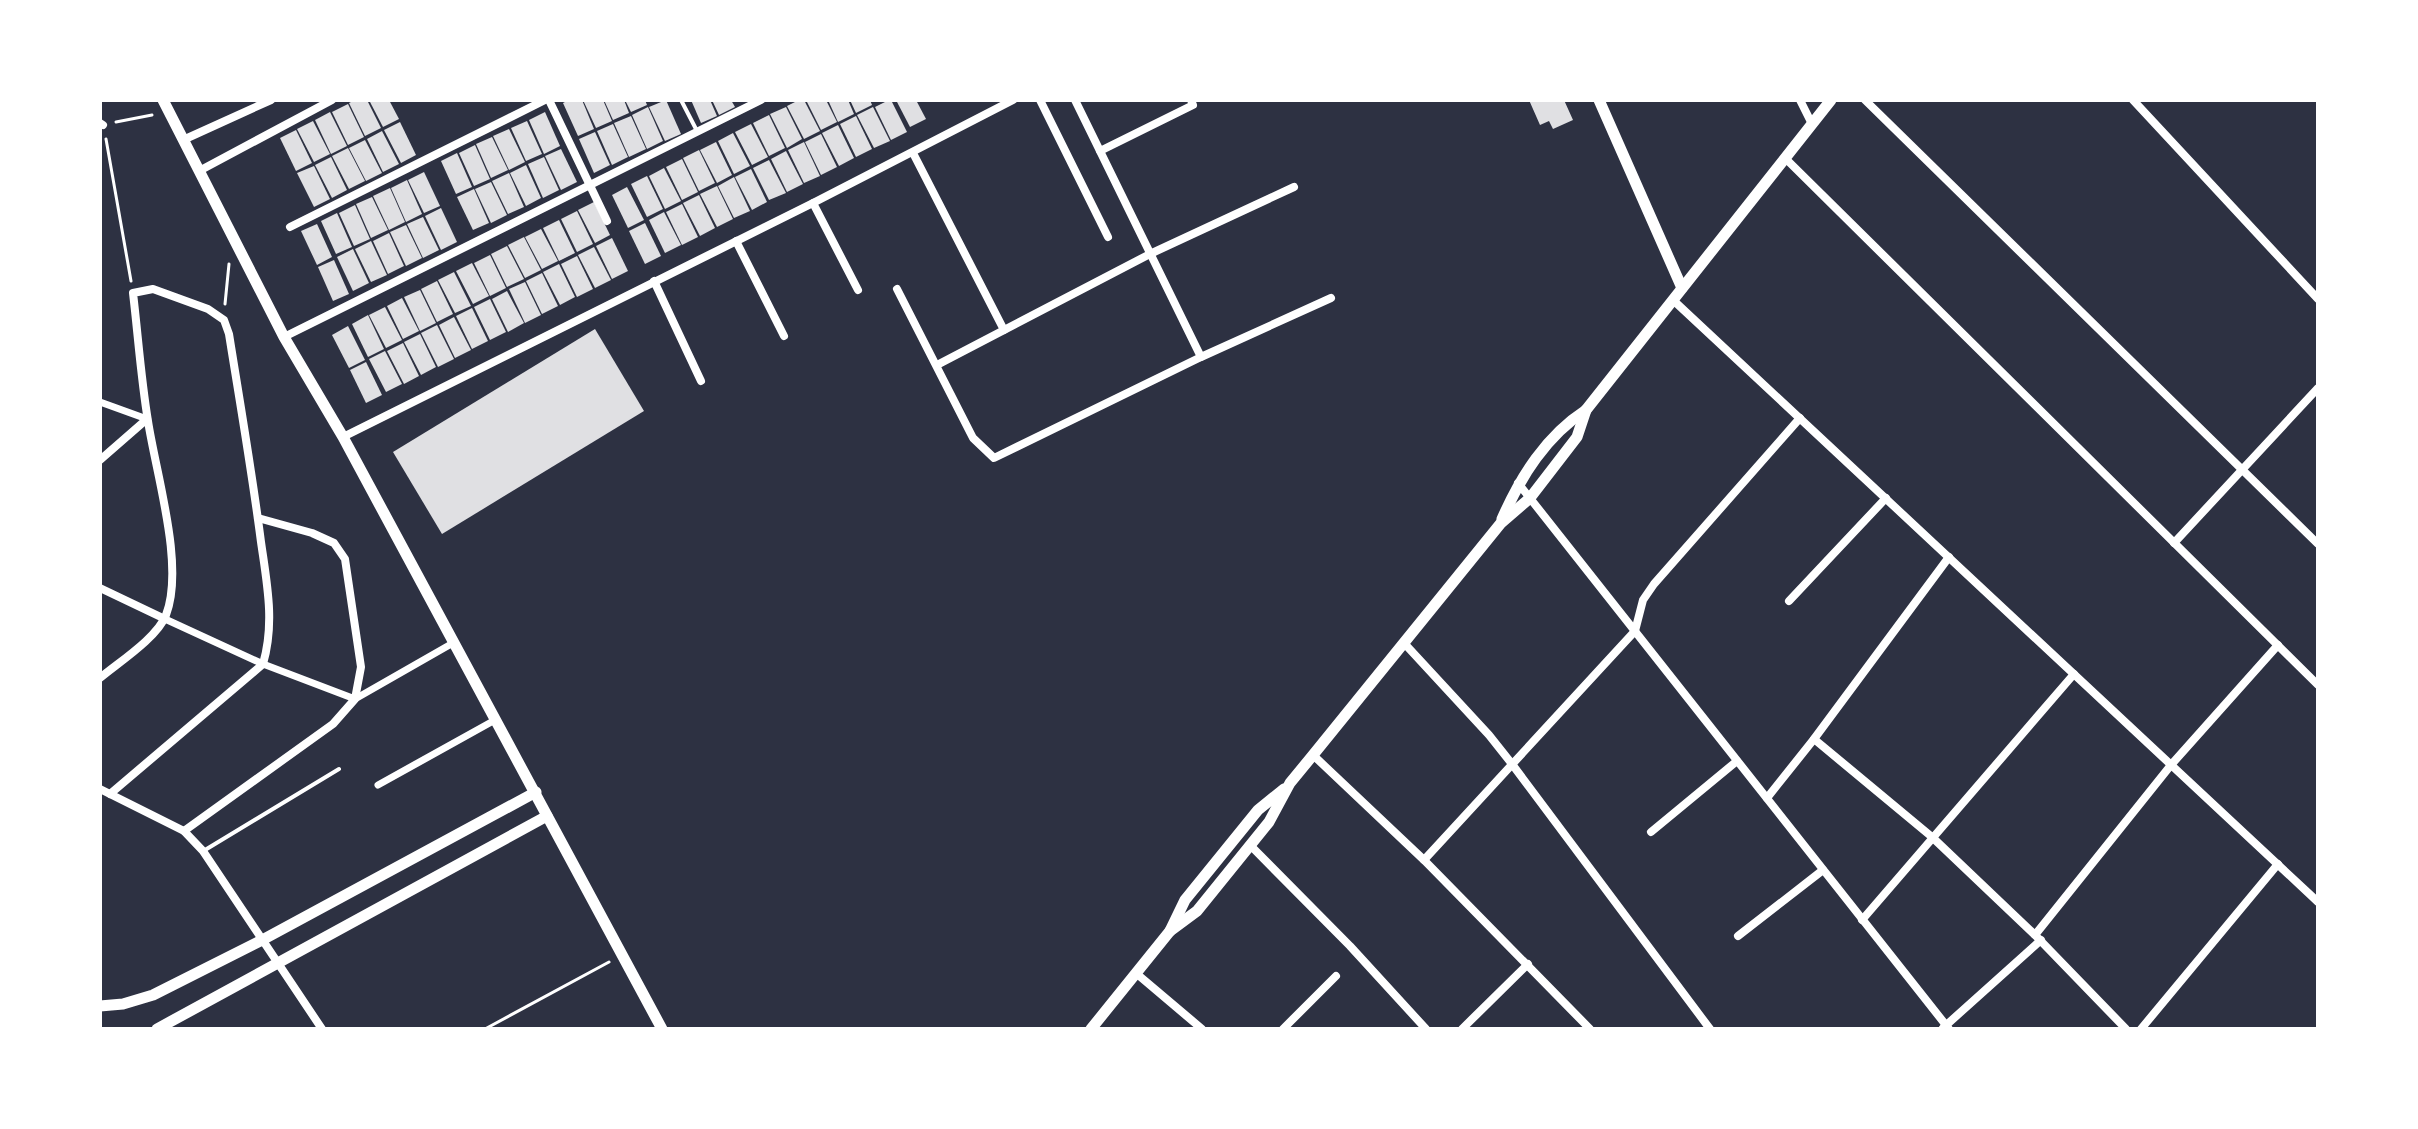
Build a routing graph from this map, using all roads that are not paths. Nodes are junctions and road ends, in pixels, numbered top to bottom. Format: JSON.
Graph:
{"nodes":[{"id":1,"x":271,"y":100,"type":"edge"},
{"id":2,"x":332,"y":100,"type":"edge"},
{"id":3,"x":547,"y":100,"type":"edge"},
{"id":4,"x":681,"y":100,"type":"edge"},
{"id":5,"x":761,"y":100,"type":"edge"},
{"id":6,"x":1013,"y":100,"type":"edge"},
{"id":7,"x":1040,"y":100,"type":"edge"},
{"id":8,"x":1075,"y":100,"type":"edge"},
{"id":9,"x":1191,"y":100,"type":"edge"},
{"id":10,"x":1599,"y":100,"type":"edge"},
{"id":11,"x":1800,"y":100,"type":"edge"},
{"id":12,"x":1831,"y":100,"type":"edge"},
{"id":13,"x":1865,"y":100,"type":"edge"},
{"id":14,"x":2133,"y":100,"type":"edge"},
{"id":15,"x":2151,"y":100,"type":"edge"},
{"id":16,"x":166,"y":106,"type":"edge"},
{"id":17,"x":2142,"y":108,"type":"junction"},
{"id":18,"x":1812,"y":124,"type":"junction"},
{"id":19,"x":697,"y":131,"type":"junction"},
{"id":20,"x":183,"y":140,"type":"junction"},
{"id":21,"x":1100,"y":151,"type":"junction"},
{"id":22,"x":913,"y":153,"type":"junction"},
{"id":23,"x":1785,"y":158,"type":"junction"},
{"id":24,"x":199,"y":171,"type":"junction"},
{"id":25,"x":590,"y":185,"type":"junction"},
{"id":26,"x":1294,"y":187,"type":"dead end"},
{"id":27,"x":813,"y":203,"type":"junction"},
{"id":28,"x":607,"y":221,"type":"dead end"},
{"id":29,"x":290,"y":227,"type":"dead end"},
{"id":30,"x":1108,"y":237,"type":"dead end"},
{"id":31,"x":736,"y":241,"type":"junction"},
{"id":32,"x":1150,"y":254,"type":"junction"},
{"id":33,"x":654,"y":281,"type":"junction"},
{"id":34,"x":1682,"y":288,"type":"junction"},
{"id":35,"x":897,"y":289,"type":"dead end"},
{"id":36,"x":858,"y":290,"type":"dead end"},
{"id":37,"x":1331,"y":298,"type":"dead end"},
{"id":38,"x":2318,"y":299,"type":"edge"},
{"id":39,"x":1673,"y":300,"type":"junction"},
{"id":40,"x":1004,"y":330,"type":"junction"},
{"id":41,"x":784,"y":336,"type":"dead end"},
{"id":42,"x":284,"y":337,"type":"junction"},
{"id":43,"x":1201,"y":357,"type":"junction"},
{"id":44,"x":937,"y":365,"type":"junction"},
{"id":45,"x":701,"y":381,"type":"dead end"},
{"id":46,"x":2318,"y":388,"type":"edge"},
{"id":47,"x":100,"y":402,"type":"edge"},
{"id":48,"x":1586,"y":410,"type":"junction"},
{"id":49,"x":1800,"y":418,"type":"junction"},
{"id":50,"x":147,"y":419,"type":"junction"},
{"id":51,"x":343,"y":437,"type":"junction"},
{"id":52,"x":100,"y":460,"type":"edge"},
{"id":53,"x":2242,"y":470,"type":"junction"},
{"id":54,"x":1518,"y":482,"type":"junction"},
{"id":55,"x":1530,"y":498,"type":"junction"},
{"id":56,"x":1886,"y":498,"type":"junction"},
{"id":57,"x":258,"y":518,"type":"junction"},
{"id":58,"x":1501,"y":523,"type":"junction"},
{"id":59,"x":2174,"y":543,"type":"junction"},
{"id":60,"x":2318,"y":544,"type":"edge"},
{"id":61,"x":1949,"y":557,"type":"junction"},
{"id":62,"x":100,"y":588,"type":"edge"},
{"id":63,"x":1789,"y":601,"type":"dead end"},
{"id":64,"x":165,"y":619,"type":"junction"},
{"id":65,"x":1635,"y":631,"type":"junction"},
{"id":66,"x":453,"y":643,"type":"junction"},
{"id":67,"x":1404,"y":643,"type":"junction"},
{"id":68,"x":2278,"y":645,"type":"junction"},
{"id":69,"x":263,"y":664,"type":"junction"},
{"id":70,"x":2074,"y":674,"type":"junction"},
{"id":71,"x":100,"y":678,"type":"edge"},
{"id":72,"x":2318,"y":685,"type":"edge"},
{"id":73,"x":355,"y":699,"type":"junction"},
{"id":74,"x":495,"y":720,"type":"junction"},
{"id":75,"x":1814,"y":739,"type":"junction"},
{"id":76,"x":1313,"y":755,"type":"junction"},
{"id":77,"x":1737,"y":761,"type":"junction"},
{"id":78,"x":1512,"y":764,"type":"junction"},
{"id":79,"x":2171,"y":765,"type":"junction"},
{"id":80,"x":339,"y":769,"type":"dead end"},
{"id":81,"x":1290,"y":783,"type":"junction"},
{"id":82,"x":378,"y":785,"type":"dead end"},
{"id":83,"x":100,"y":789,"type":"edge"},
{"id":84,"x":536,"y":792,"type":"junction"},
{"id":85,"x":110,"y":794,"type":"junction"},
{"id":86,"x":1767,"y":798,"type":"junction"},
{"id":87,"x":547,"y":816,"type":"junction"},
{"id":88,"x":184,"y":831,"type":"junction"},
{"id":89,"x":1651,"y":832,"type":"dead end"},
{"id":90,"x":1932,"y":837,"type":"junction"},
{"id":91,"x":1250,"y":845,"type":"junction"},
{"id":92,"x":203,"y":851,"type":"junction"},
{"id":93,"x":1424,"y":860,"type":"junction"},
{"id":94,"x":2278,"y":864,"type":"junction"},
{"id":95,"x":1823,"y":870,"type":"junction"},
{"id":96,"x":2318,"y":902,"type":"edge"},
{"id":97,"x":1862,"y":920,"type":"junction"},
{"id":98,"x":1170,"y":931,"type":"junction"},
{"id":99,"x":1738,"y":936,"type":"dead end"},
{"id":100,"x":2038,"y":938,"type":"junction"},
{"id":101,"x":264,"y":939,"type":"junction"},
{"id":102,"x":279,"y":962,"type":"junction"},
{"id":103,"x":1528,"y":964,"type":"junction"},
{"id":104,"x":1137,"y":974,"type":"junction"},
{"id":105,"x":1336,"y":976,"type":"dead end"},
{"id":106,"x":100,"y":1006,"type":"edge"},
{"id":107,"x":1945,"y":1028,"type":"edge"},
{"id":108,"x":157,"y":1029,"type":"edge"},
{"id":109,"x":322,"y":1029,"type":"edge"},
{"id":110,"x":662,"y":1029,"type":"edge"},
{"id":111,"x":1091,"y":1029,"type":"edge"},
{"id":112,"x":1202,"y":1029,"type":"edge"},
{"id":113,"x":1283,"y":1029,"type":"edge"},
{"id":114,"x":1426,"y":1029,"type":"edge"},
{"id":115,"x":1462,"y":1029,"type":"edge"},
{"id":116,"x":1590,"y":1029,"type":"edge"},
{"id":117,"x":1710,"y":1029,"type":"edge"},
{"id":118,"x":2126,"y":1029,"type":"edge"},
{"id":119,"x":2141,"y":1029,"type":"edge"}],
"edges":[{"from":1,"to":20,"type":"street"},
{"from":2,"to":24,"type":"street"},
{"from":3,"to":25,"type":"street"},
{"from":3,"to":29,"type":"street"},
{"from":4,"to":19,"type":"lane"},
{"from":5,"to":19,"type":"street"},
{"from":6,"to":22,"type":"street"},
{"from":7,"to":30,"type":"street"},
{"from":8,"to":21,"type":"street"},
{"from":9,"to":21,"type":"street"},
{"from":10,"to":34,"type":"street"},
{"from":11,"to":18,"type":"street"},
{"from":12,"to":18,"type":"street"},
{"from":13,"to":53,"type":"street"},
{"from":14,"to":17,"type":"street"},
{"from":15,"to":17,"type":"street"},
{"from":16,"to":20,"type":"street"},
{"from":17,"to":38,"type":"street"},
{"from":18,"to":23,"type":"street"},
{"from":19,"to":25,"type":"street"},
{"from":20,"to":24,"type":"street"},
{"from":21,"to":32,"type":"street"},
{"from":22,"to":27,"type":"street"},
{"from":22,"to":40,"type":"street"},
{"from":23,"to":34,"type":"street"},
{"from":23,"to":59,"type":"street"},
{"from":24,"to":42,"type":"street"},
{"from":25,"to":28,"type":"street"},
{"from":25,"to":42,"type":"street"},
{"from":26,"to":32,"type":"street"},
{"from":27,"to":31,"type":"street"},
{"from":27,"to":36,"type":"street"},
{"from":31,"to":33,"type":"street"},
{"from":31,"to":41,"type":"street"},
{"from":32,"to":40,"type":"street"},
{"from":32,"to":43,"type":"street"},
{"from":33,"to":45,"type":"street"},
{"from":33,"to":51,"type":"street"},
{"from":34,"to":39,"type":"street"},
{"from":35,"to":44,"type":"street"},
{"from":37,"to":43,"type":"street"},
{"from":39,"to":48,"type":"street"},
{"from":39,"to":49,"type":"street"},
{"from":40,"to":44,"type":"street"},
{"from":42,"to":51,"type":"street"},
{"from":43,"to":44,"type":"street"},
{"from":46,"to":53,"type":"street"},
{"from":47,"to":50,"type":"street"},
{"from":48,"to":54,"type":"street"},
{"from":48,"to":55,"type":"street"},
{"from":49,"to":56,"type":"street"},
{"from":49,"to":65,"type":"street"},
{"from":50,"to":52,"type":"street"},
{"from":50,"to":57,"type":"street"},
{"from":50,"to":64,"type":"street"},
{"from":51,"to":66,"type":"street"},
{"from":53,"to":59,"type":"street"},
{"from":53,"to":60,"type":"street"},
{"from":54,"to":55,"type":"street"},
{"from":54,"to":58,"type":"street"},
{"from":55,"to":58,"type":"street"},
{"from":55,"to":65,"type":"street"},
{"from":56,"to":61,"type":"street"},
{"from":56,"to":63,"type":"street"},
{"from":57,"to":69,"type":"street"},
{"from":57,"to":73,"type":"street"},
{"from":58,"to":67,"type":"street"},
{"from":59,"to":68,"type":"street"},
{"from":61,"to":70,"type":"street"},
{"from":61,"to":75,"type":"street"},
{"from":62,"to":64,"type":"street"},
{"from":64,"to":69,"type":"street"},
{"from":64,"to":71,"type":"street"},
{"from":65,"to":77,"type":"street"},
{"from":65,"to":78,"type":"street"},
{"from":66,"to":73,"type":"street"},
{"from":66,"to":74,"type":"street"},
{"from":67,"to":76,"type":"street"},
{"from":67,"to":78,"type":"street"},
{"from":68,"to":72,"type":"street"},
{"from":68,"to":79,"type":"street"},
{"from":69,"to":73,"type":"street"},
{"from":69,"to":85,"type":"street"},
{"from":70,"to":79,"type":"street"},
{"from":70,"to":90,"type":"street"},
{"from":73,"to":88,"type":"street"},
{"from":74,"to":82,"type":"street"},
{"from":74,"to":84,"type":"street"},
{"from":75,"to":86,"type":"street"},
{"from":75,"to":90,"type":"street"},
{"from":76,"to":81,"type":"street"},
{"from":76,"to":93,"type":"street"},
{"from":77,"to":86,"type":"street"},
{"from":77,"to":89,"type":"street"},
{"from":78,"to":93,"type":"street"},
{"from":78,"to":117,"type":"street"},
{"from":79,"to":94,"type":"street"},
{"from":79,"to":100,"type":"street"},
{"from":80,"to":92,"type":"lane"},
{"from":81,"to":91,"type":"street"},
{"from":81,"to":98,"type":"street"},
{"from":83,"to":85,"type":"street"},
{"from":84,"to":87,"type":"street"},
{"from":84,"to":101,"type":"street"},
{"from":85,"to":88,"type":"street"},
{"from":86,"to":95,"type":"street"},
{"from":87,"to":102,"type":"street"},
{"from":87,"to":110,"type":"street"},
{"from":88,"to":92,"type":"street"},
{"from":90,"to":97,"type":"street"},
{"from":90,"to":100,"type":"street"},
{"from":91,"to":98,"type":"street"},
{"from":91,"to":114,"type":"street"},
{"from":92,"to":101,"type":"street"},
{"from":93,"to":103,"type":"street"},
{"from":94,"to":96,"type":"street"},
{"from":94,"to":119,"type":"street"},
{"from":95,"to":97,"type":"street"},
{"from":95,"to":99,"type":"street"},
{"from":97,"to":107,"type":"street"},
{"from":98,"to":104,"type":"street"},
{"from":100,"to":107,"type":"street"},
{"from":100,"to":118,"type":"street"},
{"from":101,"to":102,"type":"street"},
{"from":101,"to":106,"type":"street"},
{"from":102,"to":108,"type":"street"},
{"from":102,"to":109,"type":"street"},
{"from":103,"to":115,"type":"street"},
{"from":103,"to":116,"type":"street"},
{"from":104,"to":111,"type":"street"},
{"from":104,"to":112,"type":"street"},
{"from":105,"to":113,"type":"street"}]}
